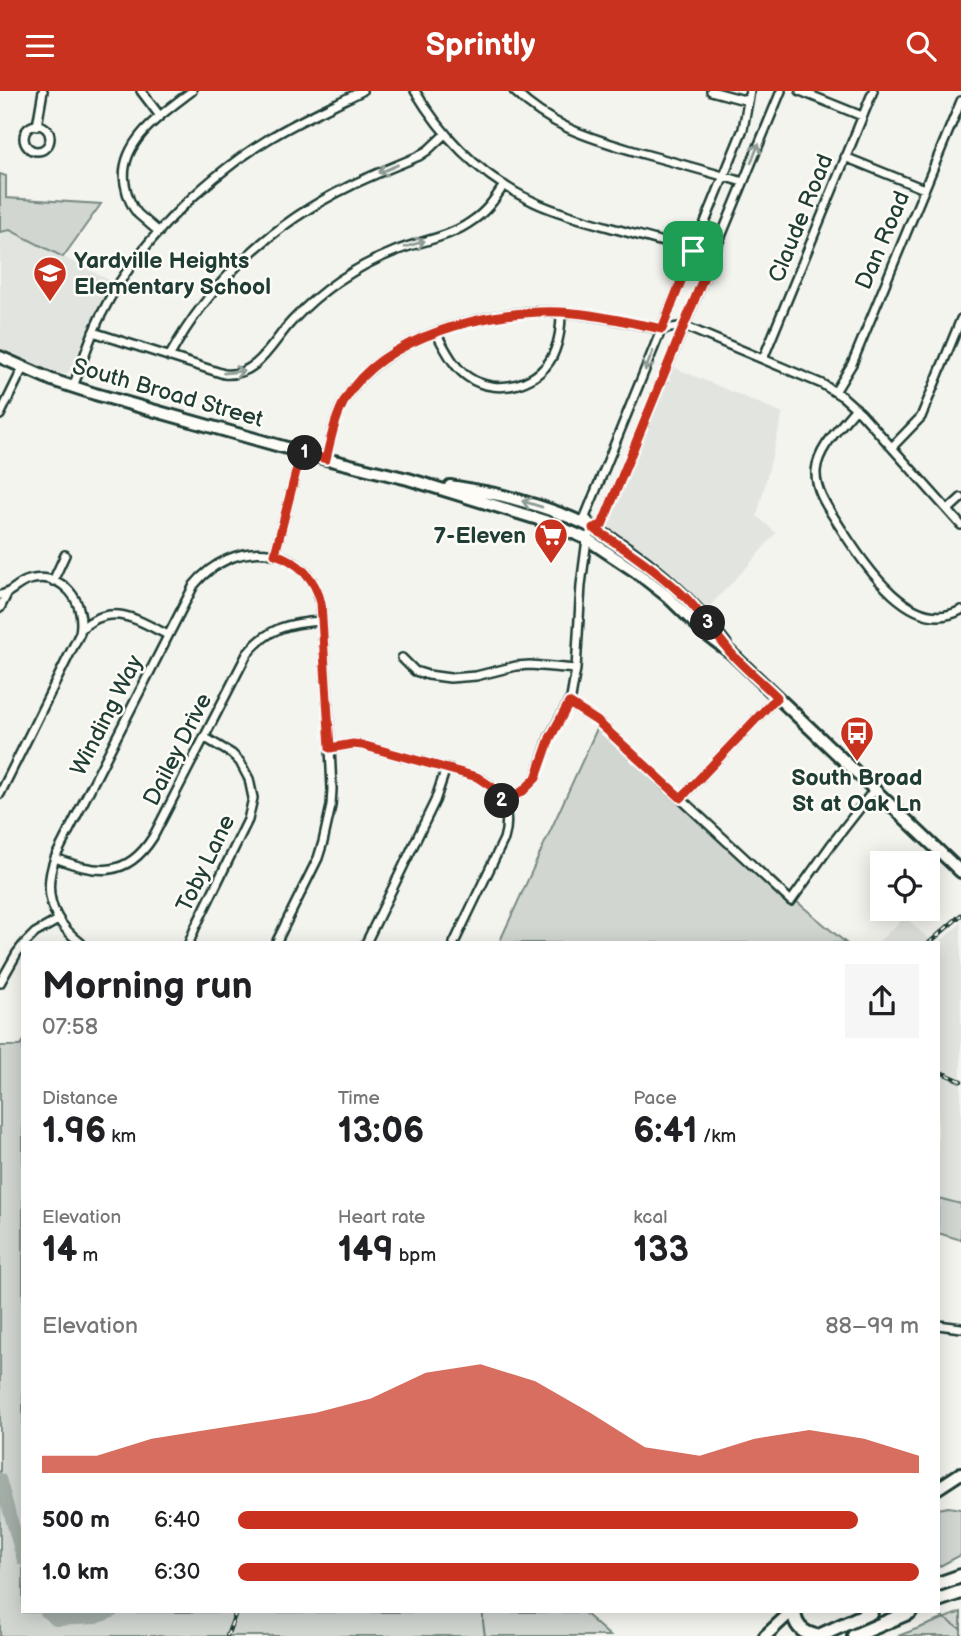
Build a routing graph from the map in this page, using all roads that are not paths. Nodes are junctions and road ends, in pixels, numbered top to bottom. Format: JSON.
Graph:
{"nodes":[{"id":1,"x":43,"y":91,"type":"edge"},
{"id":2,"x":141,"y":91,"type":"edge"},
{"id":3,"x":192,"y":91,"type":"edge"},
{"id":4,"x":362,"y":91,"type":"edge"},
{"id":5,"x":415,"y":91,"type":"edge"},
{"id":6,"x":514,"y":91,"type":"edge"},
{"id":7,"x":711,"y":91,"type":"edge"},
{"id":8,"x":750,"y":91,"type":"edge"},
{"id":9,"x":780,"y":91,"type":"edge"},
{"id":10,"x":800,"y":91,"type":"edge"},
{"id":11,"x":873,"y":91,"type":"edge"},
{"id":12,"x":748,"y":101,"type":"junction"},
{"id":13,"x":961,"y":101,"type":"edge"},
{"id":14,"x":160,"y":116,"type":"junction"},
{"id":15,"x":862,"y":116,"type":"junction"},
{"id":16,"x":37,"y":126,"type":"dead end"},
{"id":17,"x":445,"y":134,"type":"junction"},
{"id":18,"x":845,"y":157,"type":"junction"},
{"id":19,"x":724,"y":176,"type":"junction"},
{"id":20,"x":743,"y":182,"type":"junction"},
{"id":21,"x":504,"y":185,"type":"junction"},
{"id":22,"x":924,"y":189,"type":"junction"},
{"id":23,"x":159,"y":232,"type":"junction"},
{"id":24,"x":693,"y":251,"type":"junction"},
{"id":25,"x":712,"y":257,"type":"junction"},
{"id":26,"x":561,"y":312,"type":"junction"},
{"id":27,"x":961,"y":319,"type":"edge"},
{"id":28,"x":684,"y":326,"type":"junction"},
{"id":29,"x":662,"y":329,"type":"junction"},
{"id":30,"x":93,"y":333,"type":"junction"},
{"id":31,"x":436,"y":333,"type":"junction"},
{"id":32,"x":169,"y":356,"type":"junction"},
{"id":33,"x":0,"y":358,"type":"edge"},
{"id":34,"x":763,"y":359,"type":"junction"},
{"id":35,"x":23,"y":368,"type":"junction"},
{"id":36,"x":73,"y":387,"type":"junction"},
{"id":37,"x":835,"y":391,"type":"junction"},
{"id":38,"x":856,"y":408,"type":"junction"},
{"id":39,"x":0,"y":415,"type":"edge"},
{"id":40,"x":892,"y":447,"type":"junction"},
{"id":41,"x":301,"y":452,"type":"junction"},
{"id":42,"x":326,"y":459,"type":"junction"},
{"id":43,"x":408,"y":479,"type":"junction"},
{"id":44,"x":961,"y":498,"type":"edge"},
{"id":45,"x":948,"y":510,"type":"junction"},
{"id":46,"x":961,"y":525,"type":"edge"},
{"id":47,"x":593,"y":528,"type":"junction"},
{"id":48,"x":587,"y":539,"type":"junction"},
{"id":49,"x":275,"y":554,"type":"junction"},
{"id":50,"x":65,"y":555,"type":"dead end"},
{"id":51,"x":53,"y":581,"type":"junction"},
{"id":52,"x":669,"y":583,"type":"junction"},
{"id":53,"x":4,"y":595,"type":"edge"},
{"id":54,"x":667,"y":596,"type":"junction"},
{"id":55,"x":683,"y":603,"type":"junction"},
{"id":56,"x":0,"y":608,"type":"edge"},
{"id":57,"x":961,"y":610,"type":"edge"},
{"id":58,"x":322,"y":621,"type":"junction"},
{"id":59,"x":81,"y":629,"type":"junction"},
{"id":60,"x":168,"y":635,"type":"junction"},
{"id":61,"x":402,"y":658,"type":"dead end"},
{"id":62,"x":576,"y":669,"type":"junction"},
{"id":63,"x":777,"y":697,"type":"junction"},
{"id":64,"x":569,"y":703,"type":"junction"},
{"id":65,"x":204,"y":737,"type":"junction"},
{"id":66,"x":330,"y":748,"type":"junction"},
{"id":67,"x":446,"y":768,"type":"junction"},
{"id":68,"x":874,"y":790,"type":"junction"},
{"id":69,"x":0,"y":794,"type":"edge"},
{"id":70,"x":681,"y":798,"type":"junction"},
{"id":71,"x":503,"y":802,"type":"junction"},
{"id":72,"x":55,"y":858,"type":"junction"},
{"id":73,"x":961,"y":872,"type":"edge"},
{"id":74,"x":58,"y":920,"type":"junction"},
{"id":75,"x":27,"y":941,"type":"edge"},
{"id":76,"x":78,"y":941,"type":"edge"},
{"id":77,"x":191,"y":941,"type":"edge"},
{"id":78,"x":277,"y":941,"type":"edge"},
{"id":79,"x":367,"y":941,"type":"edge"},
{"id":80,"x":455,"y":941,"type":"edge"},
{"id":81,"x":21,"y":949,"type":"edge"},
{"id":82,"x":0,"y":983,"type":"edge"},
{"id":83,"x":940,"y":1325,"type":"edge"},
{"id":84,"x":961,"y":1328,"type":"edge"},
{"id":85,"x":961,"y":1473,"type":"edge"},
{"id":86,"x":940,"y":1487,"type":"edge"},
{"id":87,"x":961,"y":1576,"type":"edge"},
{"id":88,"x":940,"y":1583,"type":"edge"},
{"id":89,"x":961,"y":1592,"type":"edge"},
{"id":90,"x":940,"y":1600,"type":"edge"},
{"id":91,"x":791,"y":1613,"type":"edge"},
{"id":92,"x":792,"y":1613,"type":"edge"},
{"id":93,"x":869,"y":1613,"type":"edge"},
{"id":94,"x":908,"y":1613,"type":"edge"},
{"id":95,"x":765,"y":1636,"type":"edge"},
{"id":96,"x":818,"y":1636,"type":"edge"},
{"id":97,"x":854,"y":1636,"type":"edge"}],
"edges":[{"from":1,"to":16,"type":"street"},
{"from":2,"to":14,"type":"street"},
{"from":3,"to":14,"type":"street"},
{"from":4,"to":23,"type":"street"},
{"from":5,"to":17,"type":"street"},
{"from":6,"to":19,"type":"street"},
{"from":7,"to":12,"type":"street"},
{"from":8,"to":12,"type":"street"},
{"from":20,"to":9,"type":"street","one_way":true},
{"from":10,"to":15,"type":"street"},
{"from":11,"to":15,"type":"street","name":"Claude Road"},
{"from":12,"to":19,"type":"street"},
{"from":13,"to":22,"type":"street","name":"Dan Road"},
{"from":14,"to":23,"type":"street"},
{"from":15,"to":18,"type":"street","name":"Claude Road"},
{"from":17,"to":21,"type":"street"},
{"from":17,"to":32,"type":"street","one_way":true},
{"from":18,"to":22,"type":"street"},
{"from":18,"to":34,"type":"street","name":"Claude Road"},
{"from":19,"to":20,"type":"street"},
{"from":19,"to":24,"type":"street"},
{"from":20,"to":25,"type":"street"},
{"from":21,"to":24,"type":"street"},
{"from":32,"to":21,"type":"street","one_way":true},
{"from":22,"to":37,"type":"street","name":"Dan Road"},
{"from":23,"to":30,"type":"street"},
{"from":24,"to":25,"type":"street"},
{"from":24,"to":29,"type":"street"},
{"from":25,"to":28,"type":"street"},
{"from":26,"to":29,"type":"street"},
{"from":26,"to":31,"type":"street"},
{"from":26,"to":31,"type":"street"},
{"from":27,"to":40,"type":"street"},
{"from":28,"to":29,"type":"street"},
{"from":28,"to":34,"type":"street"},
{"from":28,"to":47,"type":"street"},
{"from":29,"to":47,"type":"street","one_way":true},
{"from":30,"to":32,"type":"street"},
{"from":30,"to":36,"type":"street"},
{"from":31,"to":42,"type":"street"},
{"from":33,"to":35,"type":"main road","name":"South Broad Street"},
{"from":34,"to":37,"type":"street"},
{"from":35,"to":36,"type":"main road","name":"South Broad Street"},
{"from":35,"to":39,"type":"street"},
{"from":36,"to":41,"type":"main road","name":"South Broad Street"},
{"from":37,"to":38,"type":"street"},
{"from":38,"to":40,"type":"street"},
{"from":38,"to":57,"type":"street"},
{"from":40,"to":45,"type":"street"},
{"from":41,"to":42,"type":"main road","name":"South Broad Street"},
{"from":41,"to":49,"type":"street"},
{"from":42,"to":43,"type":"main road","name":"South Broad Street"},
{"from":47,"to":43,"type":"main road","name":"South Broad Street","one_way":true},
{"from":43,"to":48,"type":"main road","name":"South Broad Street"},
{"from":44,"to":45,"type":"street"},
{"from":45,"to":46,"type":"street"},
{"from":47,"to":48,"type":"street"},
{"from":47,"to":52,"type":"main road","name":"South Broad Street"},
{"from":48,"to":54,"type":"main road","name":"South Broad Street"},
{"from":48,"to":62,"type":"street"},
{"from":49,"to":58,"type":"street"},
{"from":49,"to":60,"type":"street","name":"Winding Way"},
{"from":50,"to":51,"type":"street"},
{"from":51,"to":53,"type":"street"},
{"from":51,"to":59,"type":"street"},
{"from":52,"to":54,"type":"main road"},
{"from":52,"to":55,"type":"main road","name":"South Broad Street"},
{"from":53,"to":56,"type":"street"},
{"from":54,"to":55,"type":"main road","name":"South Broad Street"},
{"from":55,"to":63,"type":"main road","name":"South Broad Street"},
{"from":58,"to":65,"type":"street","name":"Dailey Drive"},
{"from":58,"to":66,"type":"street"},
{"from":59,"to":60,"type":"street"},
{"from":59,"to":69,"type":"street"},
{"from":60,"to":72,"type":"street","name":"Winding Way"},
{"from":61,"to":62,"type":"street"},
{"from":62,"to":64,"type":"street"},
{"from":63,"to":68,"type":"main road","name":"South Broad Street"},
{"from":63,"to":70,"type":"street"},
{"from":64,"to":70,"type":"street"},
{"from":64,"to":71,"type":"street"},
{"from":65,"to":72,"type":"street","name":"Dailey Drive"},
{"from":65,"to":77,"type":"street","name":"Toby Lane"},
{"from":66,"to":67,"type":"street"},
{"from":66,"to":78,"type":"street"},
{"from":67,"to":71,"type":"street"},
{"from":67,"to":79,"type":"street"},
{"from":68,"to":70,"type":"street"},
{"from":68,"to":73,"type":"main road","name":"South Broad Street"},
{"from":71,"to":80,"type":"street"},
{"from":72,"to":74,"type":"street","name":"Winding Way"},
{"from":74,"to":75,"type":"street"},
{"from":74,"to":76,"type":"street","name":"Winding Way"},
{"from":81,"to":82,"type":"street"},
{"from":83,"to":84,"type":"street"},
{"from":85,"to":86,"type":"main road"},
{"from":87,"to":88,"type":"highway"},
{"from":89,"to":90,"type":"highway"},
{"from":91,"to":95,"type":"main road"},
{"from":92,"to":96,"type":"highway"},
{"from":93,"to":96,"type":"highway"},
{"from":94,"to":97,"type":"highway"}]}
